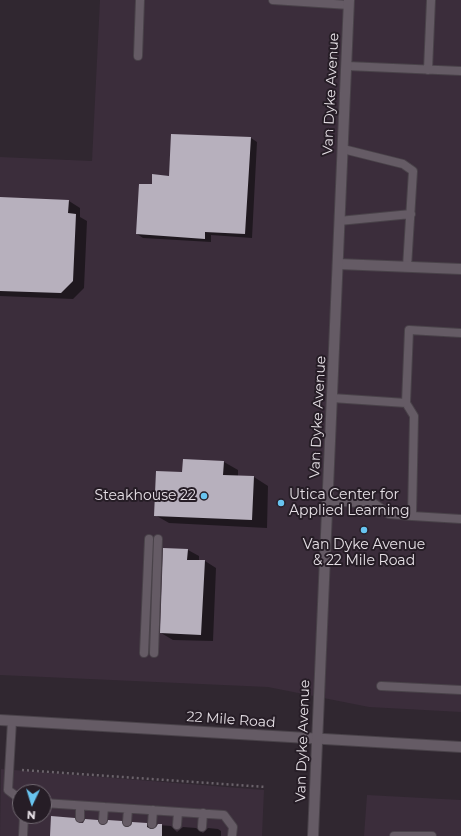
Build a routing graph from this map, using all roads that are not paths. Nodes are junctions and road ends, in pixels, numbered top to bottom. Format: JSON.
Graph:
{"nodes":[{"id":1,"x":140,"y":0,"type":"edge"},
{"id":2,"x":273,"y":0,"type":"edge"},
{"id":3,"x":431,"y":0,"type":"edge"},
{"id":4,"x":349,"y":3,"type":"edge"},
{"id":5,"x":138,"y":56,"type":"dead end"},
{"id":6,"x":347,"y":66,"type":"junction"},
{"id":7,"x":428,"y":70,"type":"junction"},
{"id":8,"x":461,"y":71,"type":"edge"},
{"id":9,"x":343,"y":149,"type":"junction"},
{"id":10,"x":411,"y":214,"type":"junction"},
{"id":11,"x":339,"y":221,"type":"junction"},
{"id":12,"x":338,"y":264,"type":"junction"},
{"id":13,"x":408,"y":267,"type":"junction"},
{"id":14,"x":461,"y":269,"type":"edge"},
{"id":15,"x":461,"y":333,"type":"edge"},
{"id":16,"x":332,"y":398,"type":"junction"},
{"id":17,"x":406,"y":403,"type":"junction"},
{"id":18,"x":328,"y":501,"type":"junction"},
{"id":19,"x":412,"y":516,"type":"junction"},
{"id":20,"x":461,"y":519,"type":"edge"},
{"id":21,"x":149,"y":539,"type":"dead end"},
{"id":22,"x":158,"y":539,"type":"dead end"},
{"id":23,"x":144,"y":653,"type":"dead end"},
{"id":24,"x":154,"y":653,"type":"dead end"},
{"id":25,"x":381,"y":686,"type":"dead end"},
{"id":26,"x":461,"y":690,"type":"edge"},
{"id":27,"x":0,"y":720,"type":"edge"},
{"id":28,"x":12,"y":720,"type":"junction"},
{"id":29,"x":318,"y":740,"type":"junction"},
{"id":30,"x":461,"y":747,"type":"edge"},
{"id":31,"x":12,"y":793,"type":"edge"},
{"id":32,"x":52,"y":804,"type":"edge"},
{"id":33,"x":80,"y":806,"type":"junction"},
{"id":34,"x":104,"y":807,"type":"junction"},
{"id":35,"x":128,"y":808,"type":"junction"},
{"id":36,"x":153,"y":810,"type":"junction"},
{"id":37,"x":178,"y":812,"type":"junction"},
{"id":38,"x":203,"y":813,"type":"junction"},
{"id":39,"x":80,"y":818,"type":"dead end"},
{"id":40,"x":103,"y":820,"type":"dead end"},
{"id":41,"x":127,"y":822,"type":"dead end"},
{"id":42,"x":24,"y":824,"type":"edge"},
{"id":43,"x":152,"y":824,"type":"dead end"},
{"id":44,"x":177,"y":825,"type":"dead end"},
{"id":45,"x":202,"y":827,"type":"dead end"},
{"id":46,"x":24,"y":836,"type":"edge"},
{"id":47,"x":232,"y":836,"type":"edge"},
{"id":48,"x":313,"y":836,"type":"edge"},
{"id":49,"x":394,"y":836,"type":"edge"},
{"id":50,"x":432,"y":836,"type":"edge"}],
"edges":[{"from":1,"to":5,"type":"lane"},
{"from":2,"to":4,"type":"lane"},
{"from":3,"to":7,"type":"lane"},
{"from":4,"to":6,"type":"main road","name":"Van Dyke Avenue"},
{"from":6,"to":7,"type":"lane"},
{"from":6,"to":9,"type":"main road","name":"Van Dyke Avenue"},
{"from":7,"to":8,"type":"lane"},
{"from":9,"to":10,"type":"lane"},
{"from":9,"to":11,"type":"main road","name":"Van Dyke Avenue"},
{"from":10,"to":11,"type":"lane"},
{"from":10,"to":13,"type":"lane"},
{"from":11,"to":12,"type":"main road","name":"Van Dyke Avenue"},
{"from":12,"to":13,"type":"main road"},
{"from":12,"to":16,"type":"main road","name":"Van Dyke Avenue"},
{"from":13,"to":14,"type":"main road"},
{"from":15,"to":17,"type":"lane"},
{"from":16,"to":17,"type":"lane"},
{"from":16,"to":18,"type":"main road","name":"Van Dyke Avenue"},
{"from":17,"to":19,"type":"lane"},
{"from":18,"to":19,"type":"lane"},
{"from":18,"to":29,"type":"main road","name":"Van Dyke Avenue"},
{"from":19,"to":20,"type":"lane"},
{"from":21,"to":23,"type":"lane"},
{"from":22,"to":24,"type":"lane"},
{"from":25,"to":26,"type":"lane"},
{"from":27,"to":28,"type":"main road","name":"22 Mile Road"},
{"from":28,"to":29,"type":"main road","name":"22 Mile Road"},
{"from":28,"to":31,"type":"lane"},
{"from":29,"to":30,"type":"main road","name":"22 Mile Road"},
{"from":29,"to":48,"type":"main road","name":"Van Dyke Avenue"},
{"from":32,"to":33,"type":"lane"},
{"from":33,"to":34,"type":"lane"},
{"from":33,"to":39,"type":"lane"},
{"from":34,"to":35,"type":"lane"},
{"from":34,"to":40,"type":"lane"},
{"from":35,"to":36,"type":"lane"},
{"from":35,"to":41,"type":"lane"},
{"from":36,"to":37,"type":"lane"},
{"from":36,"to":43,"type":"lane"},
{"from":37,"to":38,"type":"lane"},
{"from":37,"to":44,"type":"lane"},
{"from":38,"to":45,"type":"lane"},
{"from":38,"to":47,"type":"lane"},
{"from":42,"to":46,"type":"lane"},
{"from":49,"to":50,"type":"lane"}]}
